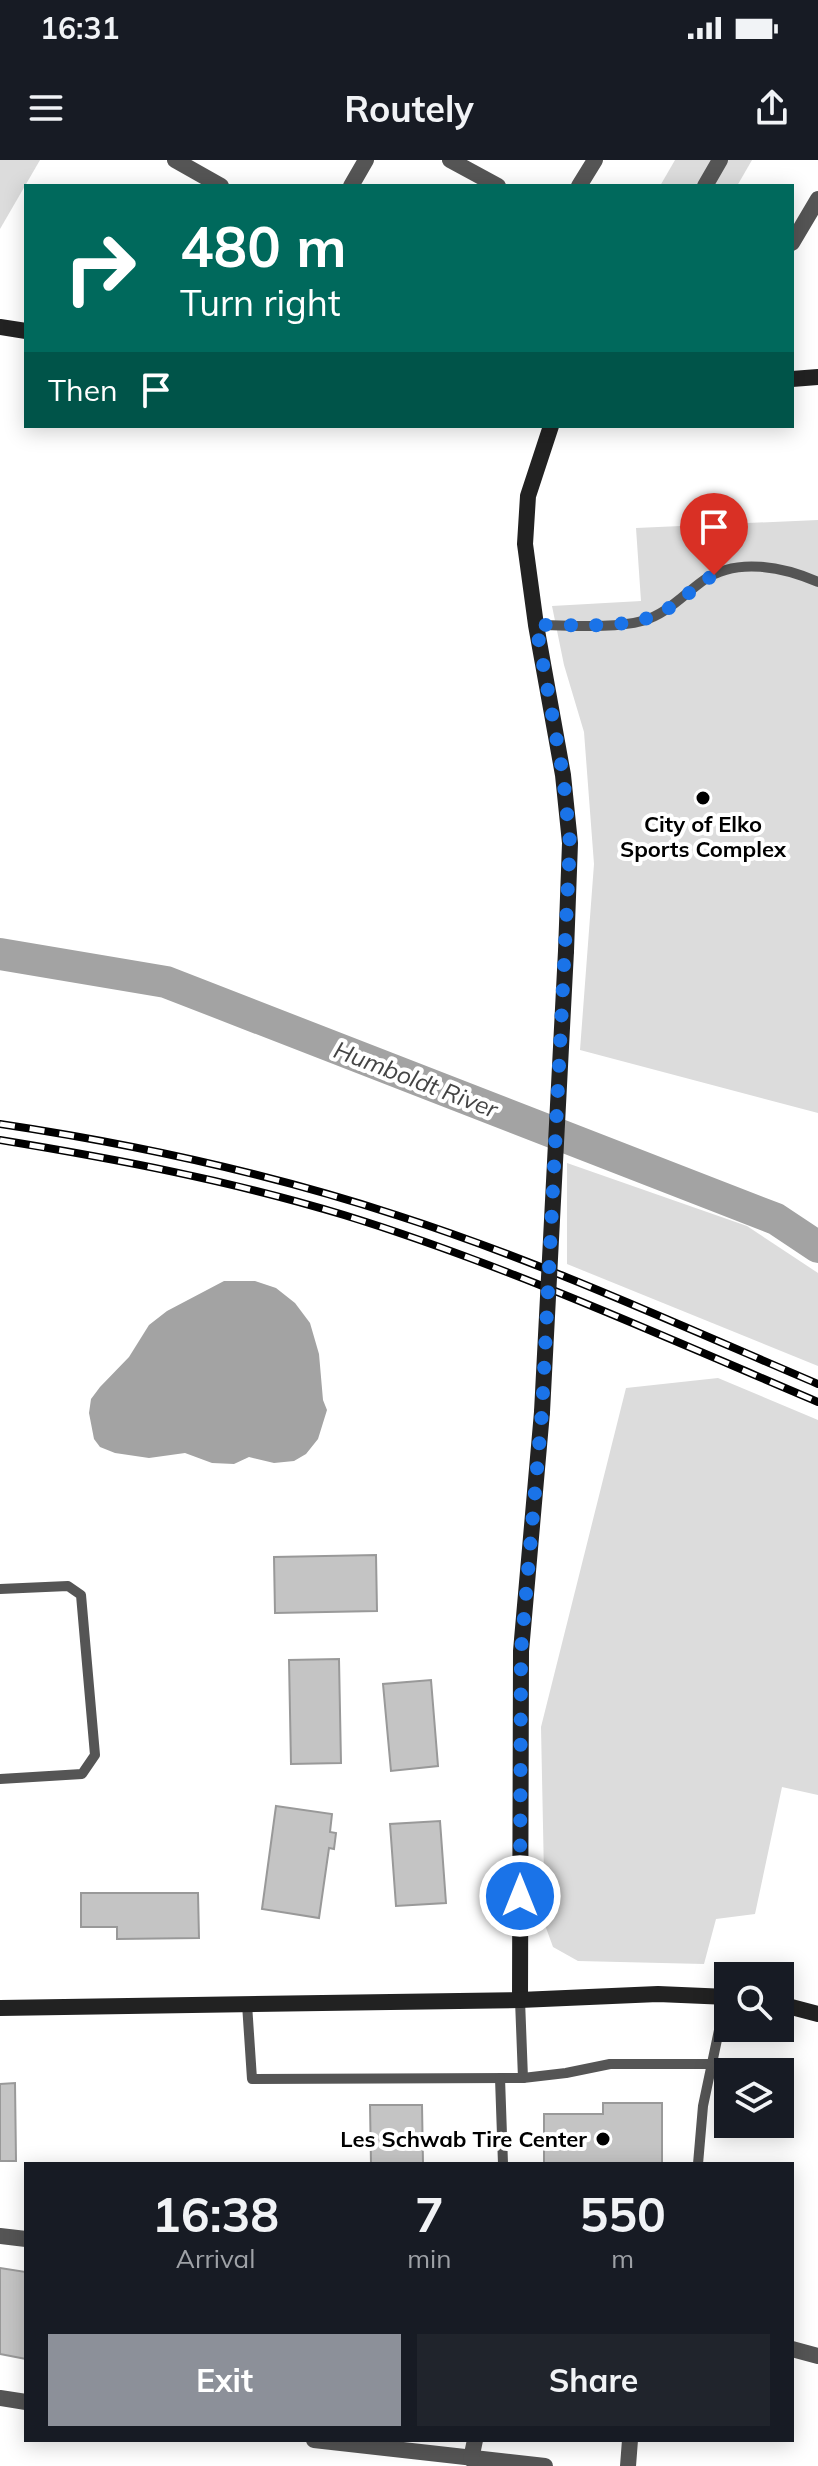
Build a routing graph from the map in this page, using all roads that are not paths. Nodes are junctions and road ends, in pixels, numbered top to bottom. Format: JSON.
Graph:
{"nodes":[{"id":1,"x":175,"y":160,"type":"edge"},
{"id":2,"x":366,"y":160,"type":"edge"},
{"id":3,"x":450,"y":160,"type":"edge"},
{"id":4,"x":595,"y":160,"type":"edge"},
{"id":5,"x":720,"y":160,"type":"edge"},
{"id":6,"x":217,"y":184,"type":"edge"},
{"id":7,"x":352,"y":184,"type":"edge"},
{"id":8,"x":494,"y":184,"type":"edge"},
{"id":9,"x":580,"y":184,"type":"edge"},
{"id":10,"x":706,"y":184,"type":"edge"},
{"id":11,"x":818,"y":199,"type":"edge"},
{"id":12,"x":811,"y":222,"type":"edge"},
{"id":13,"x":794,"y":241,"type":"edge"},
{"id":14,"x":0,"y":327,"type":"edge"},
{"id":15,"x":24,"y":331,"type":"edge"},
{"id":16,"x":818,"y":377,"type":"edge"},
{"id":17,"x":794,"y":379,"type":"edge"},
{"id":18,"x":550,"y":428,"type":"edge"},
{"id":19,"x":818,"y":582,"type":"edge"},
{"id":20,"x":536,"y":625,"type":"junction"},
{"id":21,"x":0,"y":1589,"type":"edge"},
{"id":22,"x":0,"y":1779,"type":"edge"},
{"id":23,"x":714,"y":1996,"type":"edge"},
{"id":24,"x":520,"y":2000,"type":"junction"},
{"id":25,"x":247,"y":2004,"type":"junction"},
{"id":26,"x":0,"y":2008,"type":"edge"},
{"id":27,"x":794,"y":2008,"type":"edge"},
{"id":28,"x":818,"y":2014,"type":"edge"},
{"id":29,"x":717,"y":2042,"type":"edge"},
{"id":30,"x":712,"y":2064,"type":"junction"},
{"id":31,"x":500,"y":2078,"type":"junction"},
{"id":32,"x":523,"y":2078,"type":"junction"},
{"id":33,"x":503,"y":2162,"type":"edge"},
{"id":34,"x":698,"y":2162,"type":"edge"},
{"id":35,"x":0,"y":2236,"type":"edge"},
{"id":36,"x":24,"y":2239,"type":"edge"},
{"id":37,"x":794,"y":2350,"type":"edge"},
{"id":38,"x":818,"y":2356,"type":"edge"},
{"id":39,"x":0,"y":2398,"type":"edge"},
{"id":40,"x":24,"y":2402,"type":"edge"},
{"id":41,"x":331,"y":2442,"type":"edge"},
{"id":42,"x":475,"y":2442,"type":"edge"},
{"id":43,"x":630,"y":2442,"type":"edge"},
{"id":44,"x":471,"y":2459,"type":"junction"},
{"id":45,"x":545,"y":2466,"type":"edge"},
{"id":46,"x":628,"y":2466,"type":"edge"}],
"edges":[{"from":1,"to":6,"type":"street"},
{"from":2,"to":7,"type":"street"},
{"from":3,"to":8,"type":"street"},
{"from":4,"to":9,"type":"street"},
{"from":5,"to":10,"type":"street"},
{"from":11,"to":12,"type":"street"},
{"from":12,"to":13,"type":"street"},
{"from":14,"to":15,"type":"street"},
{"from":16,"to":17,"type":"street"},
{"from":18,"to":20,"type":"street"},
{"from":19,"to":20,"type":"lane"},
{"from":20,"to":24,"type":"street","bridge":true},
{"from":21,"to":22,"type":"lane"},
{"from":23,"to":24,"type":"street"},
{"from":24,"to":25,"type":"street"},
{"from":24,"to":32,"type":"lane"},
{"from":25,"to":26,"type":"street"},
{"from":25,"to":31,"type":"lane"},
{"from":27,"to":28,"type":"street"},
{"from":29,"to":30,"type":"lane"},
{"from":30,"to":32,"type":"lane"},
{"from":30,"to":34,"type":"lane"},
{"from":31,"to":32,"type":"lane"},
{"from":31,"to":33,"type":"lane"},
{"from":35,"to":36,"type":"street"},
{"from":37,"to":38,"type":"street"},
{"from":39,"to":40,"type":"street"},
{"from":41,"to":44,"type":"street"},
{"from":42,"to":44,"type":"street"},
{"from":43,"to":46,"type":"street"},
{"from":44,"to":45,"type":"street"}]}
